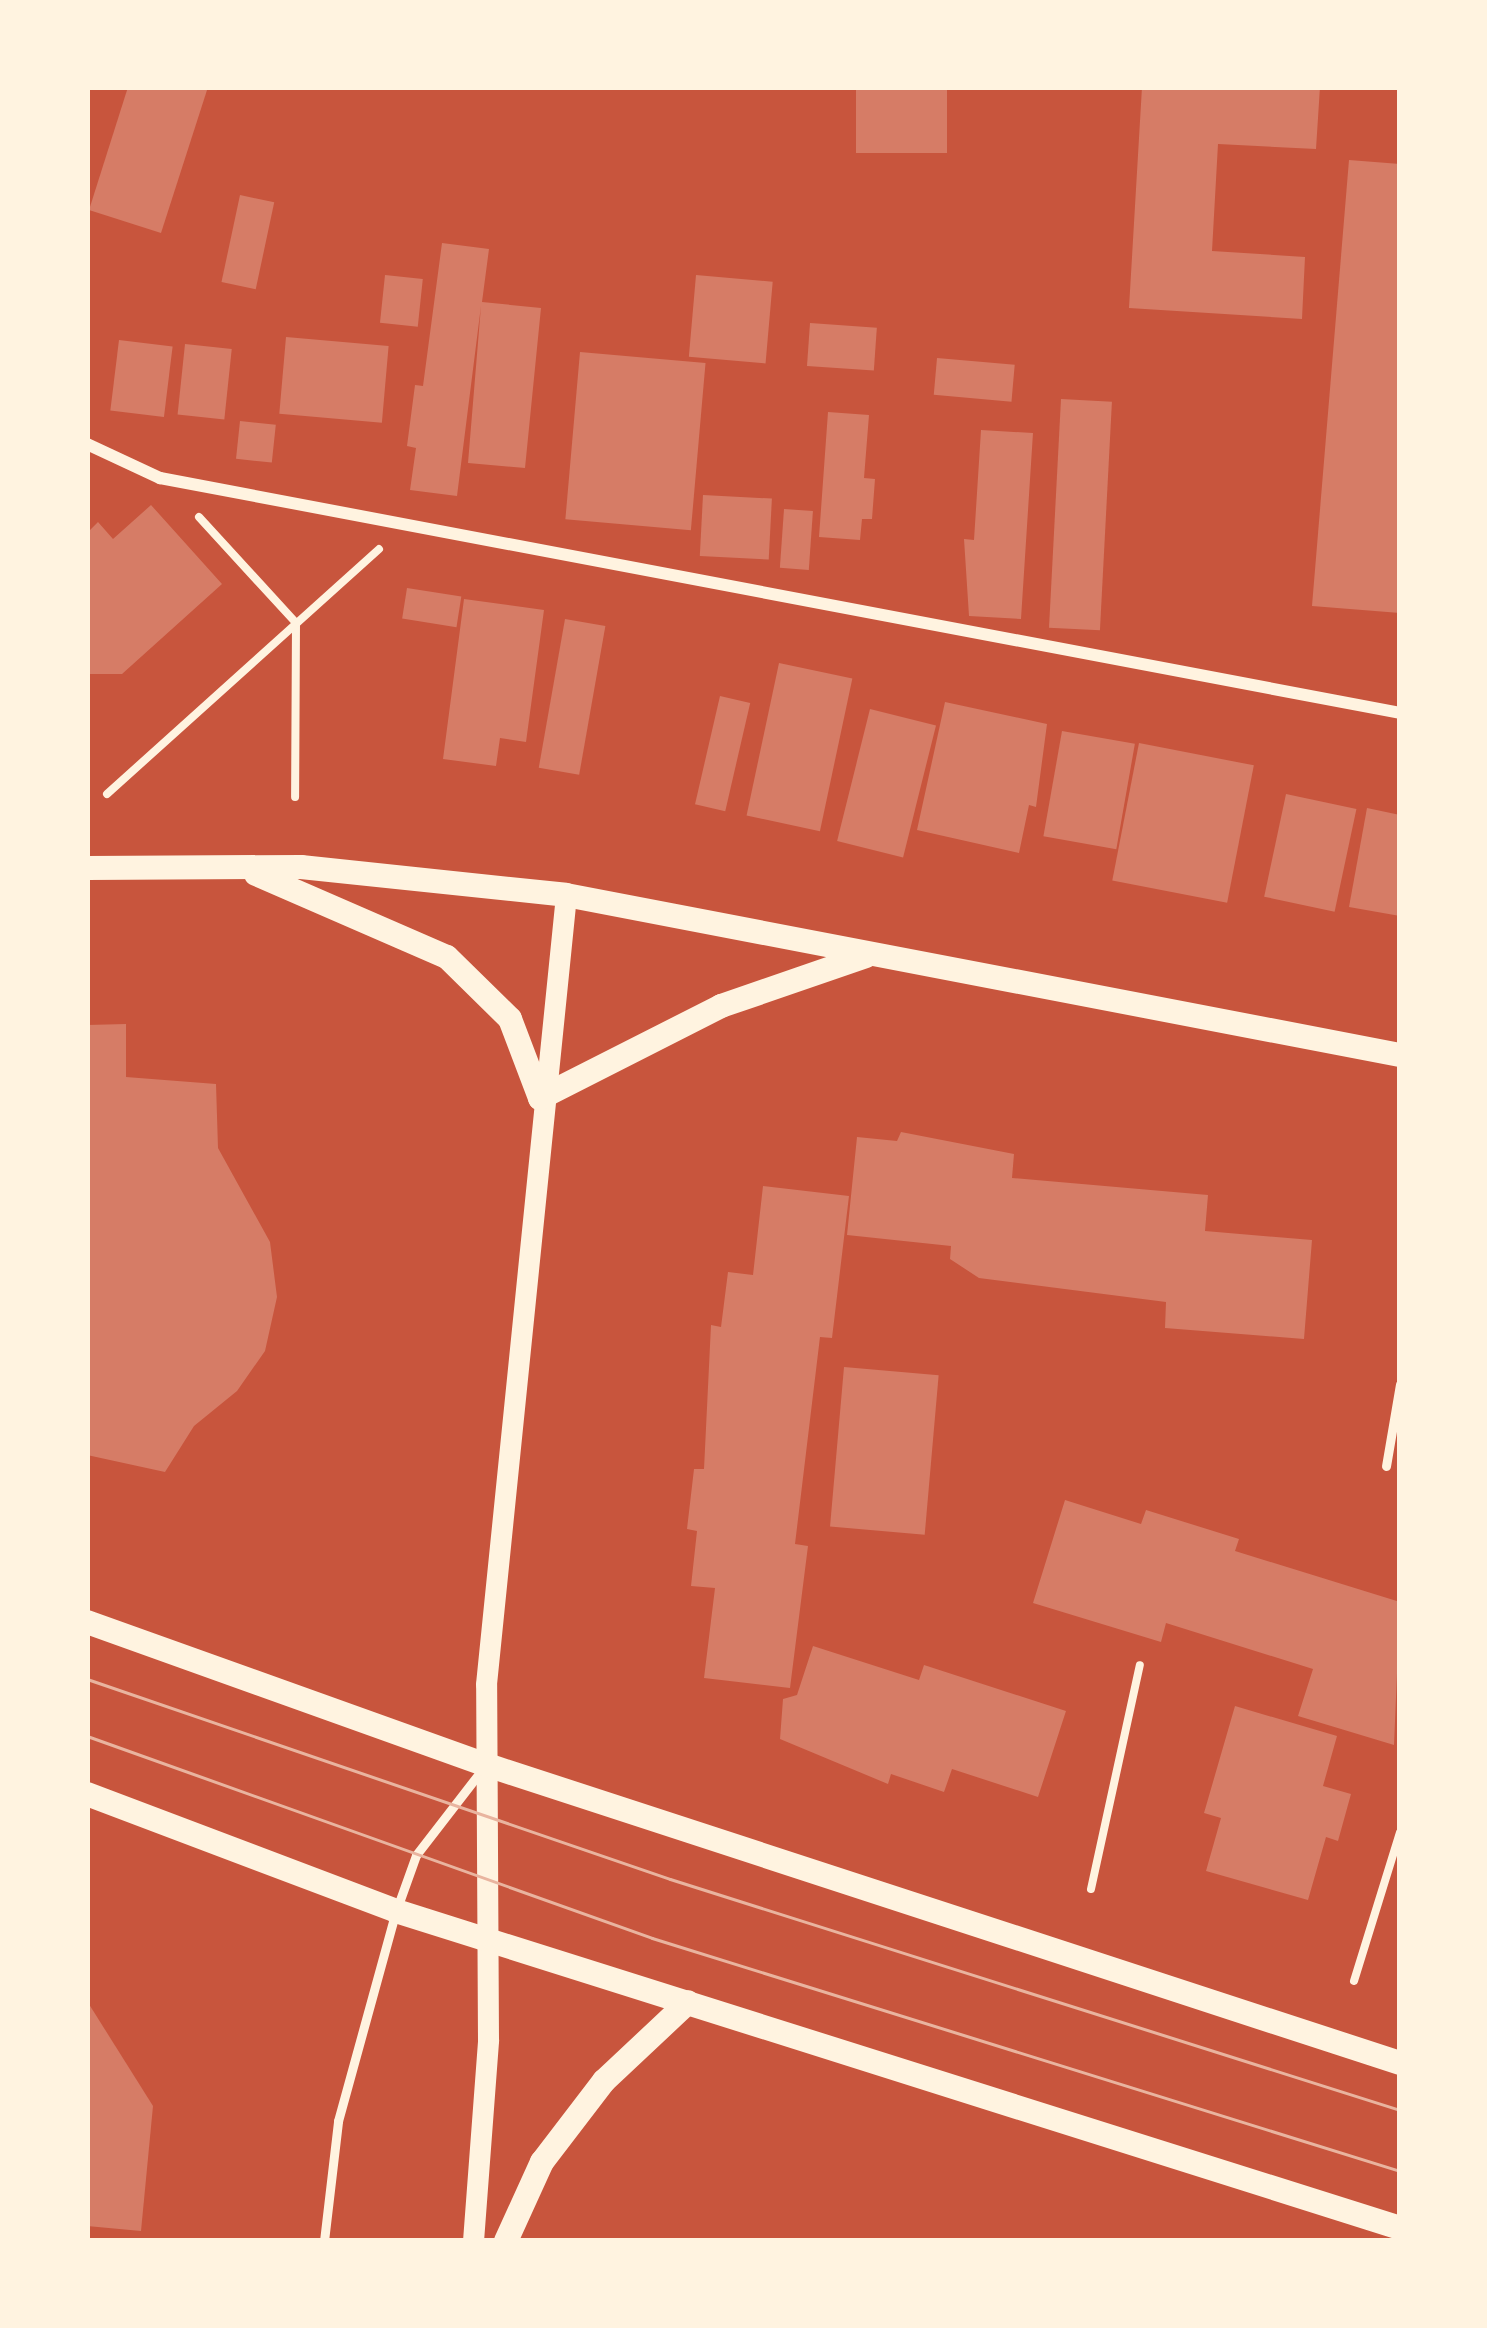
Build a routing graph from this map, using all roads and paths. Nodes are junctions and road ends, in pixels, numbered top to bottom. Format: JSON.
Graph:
{"nodes":[{"id":1,"x":87,"y":445,"type":"edge"},
{"id":2,"x":160,"y":478,"type":"junction"},
{"id":3,"x":407,"y":524,"type":"junction"},
{"id":4,"x":296,"y":623,"type":"junction"},
{"id":5,"x":1400,"y":713,"type":"edge"},
{"id":6,"x":107,"y":794,"type":"dead end"},
{"id":7,"x":295,"y":797,"type":"dead end"},
{"id":8,"x":87,"y":868,"type":"edge"},
{"id":9,"x":239,"y":868,"type":"junction"},
{"id":10,"x":566,"y":895,"type":"junction"},
{"id":11,"x":868,"y":956,"type":"junction"},
{"id":12,"x":1400,"y":1054,"type":"edge"},
{"id":13,"x":540,"y":1098,"type":"junction"},
{"id":14,"x":1400,"y":1384,"type":"edge"},
{"id":15,"x":1386,"y":1466,"type":"dead end"},
{"id":16,"x":87,"y":1622,"type":"edge"},
{"id":17,"x":1140,"y":1665,"type":"dead end"},
{"id":18,"x":487,"y":1765,"type":"junction"},
{"id":19,"x":87,"y":1794,"type":"edge"},
{"id":20,"x":1400,"y":1832,"type":"edge"},
{"id":21,"x":1091,"y":1889,"type":"dead end"},
{"id":22,"x":396,"y":1911,"type":"junction"},
{"id":23,"x":488,"y":1941,"type":"junction"},
{"id":24,"x":1354,"y":1982,"type":"dead end"},
{"id":25,"x":688,"y":2002,"type":"junction"},
{"id":26,"x":1400,"y":2063,"type":"edge"},
{"id":27,"x":1400,"y":2228,"type":"edge"},
{"id":28,"x":324,"y":2241,"type":"edge"},
{"id":29,"x":473,"y":2241,"type":"edge"},
{"id":30,"x":506,"y":2241,"type":"edge"}],
"edges":[{"from":1,"to":2,"type":"street"},
{"from":2,"to":3,"type":"street"},
{"from":2,"to":4,"type":"path"},
{"from":3,"to":4,"type":"path"},
{"from":3,"to":5,"type":"street"},
{"from":4,"to":6,"type":"path"},
{"from":4,"to":7,"type":"path"},
{"from":8,"to":9,"type":"main road"},
{"from":9,"to":10,"type":"main road"},
{"from":9,"to":13,"type":"main road"},
{"from":10,"to":11,"type":"main road"},
{"from":10,"to":13,"type":"street"},
{"from":11,"to":12,"type":"main road"},
{"from":11,"to":13,"type":"main road"},
{"from":13,"to":18,"type":"street"},
{"from":14,"to":15,"type":"lane"},
{"from":16,"to":18,"type":"main road"},
{"from":17,"to":21,"type":"path"},
{"from":18,"to":22,"type":"lane"},
{"from":18,"to":23,"type":"street"},
{"from":18,"to":26,"type":"main road"},
{"from":19,"to":22,"type":"main road"},
{"from":20,"to":24,"type":"path"},
{"from":22,"to":23,"type":"main road"},
{"from":22,"to":28,"type":"lane"},
{"from":23,"to":25,"type":"main road"},
{"from":23,"to":29,"type":"street"},
{"from":25,"to":27,"type":"main road"},
{"from":25,"to":30,"type":"main road"}]}
